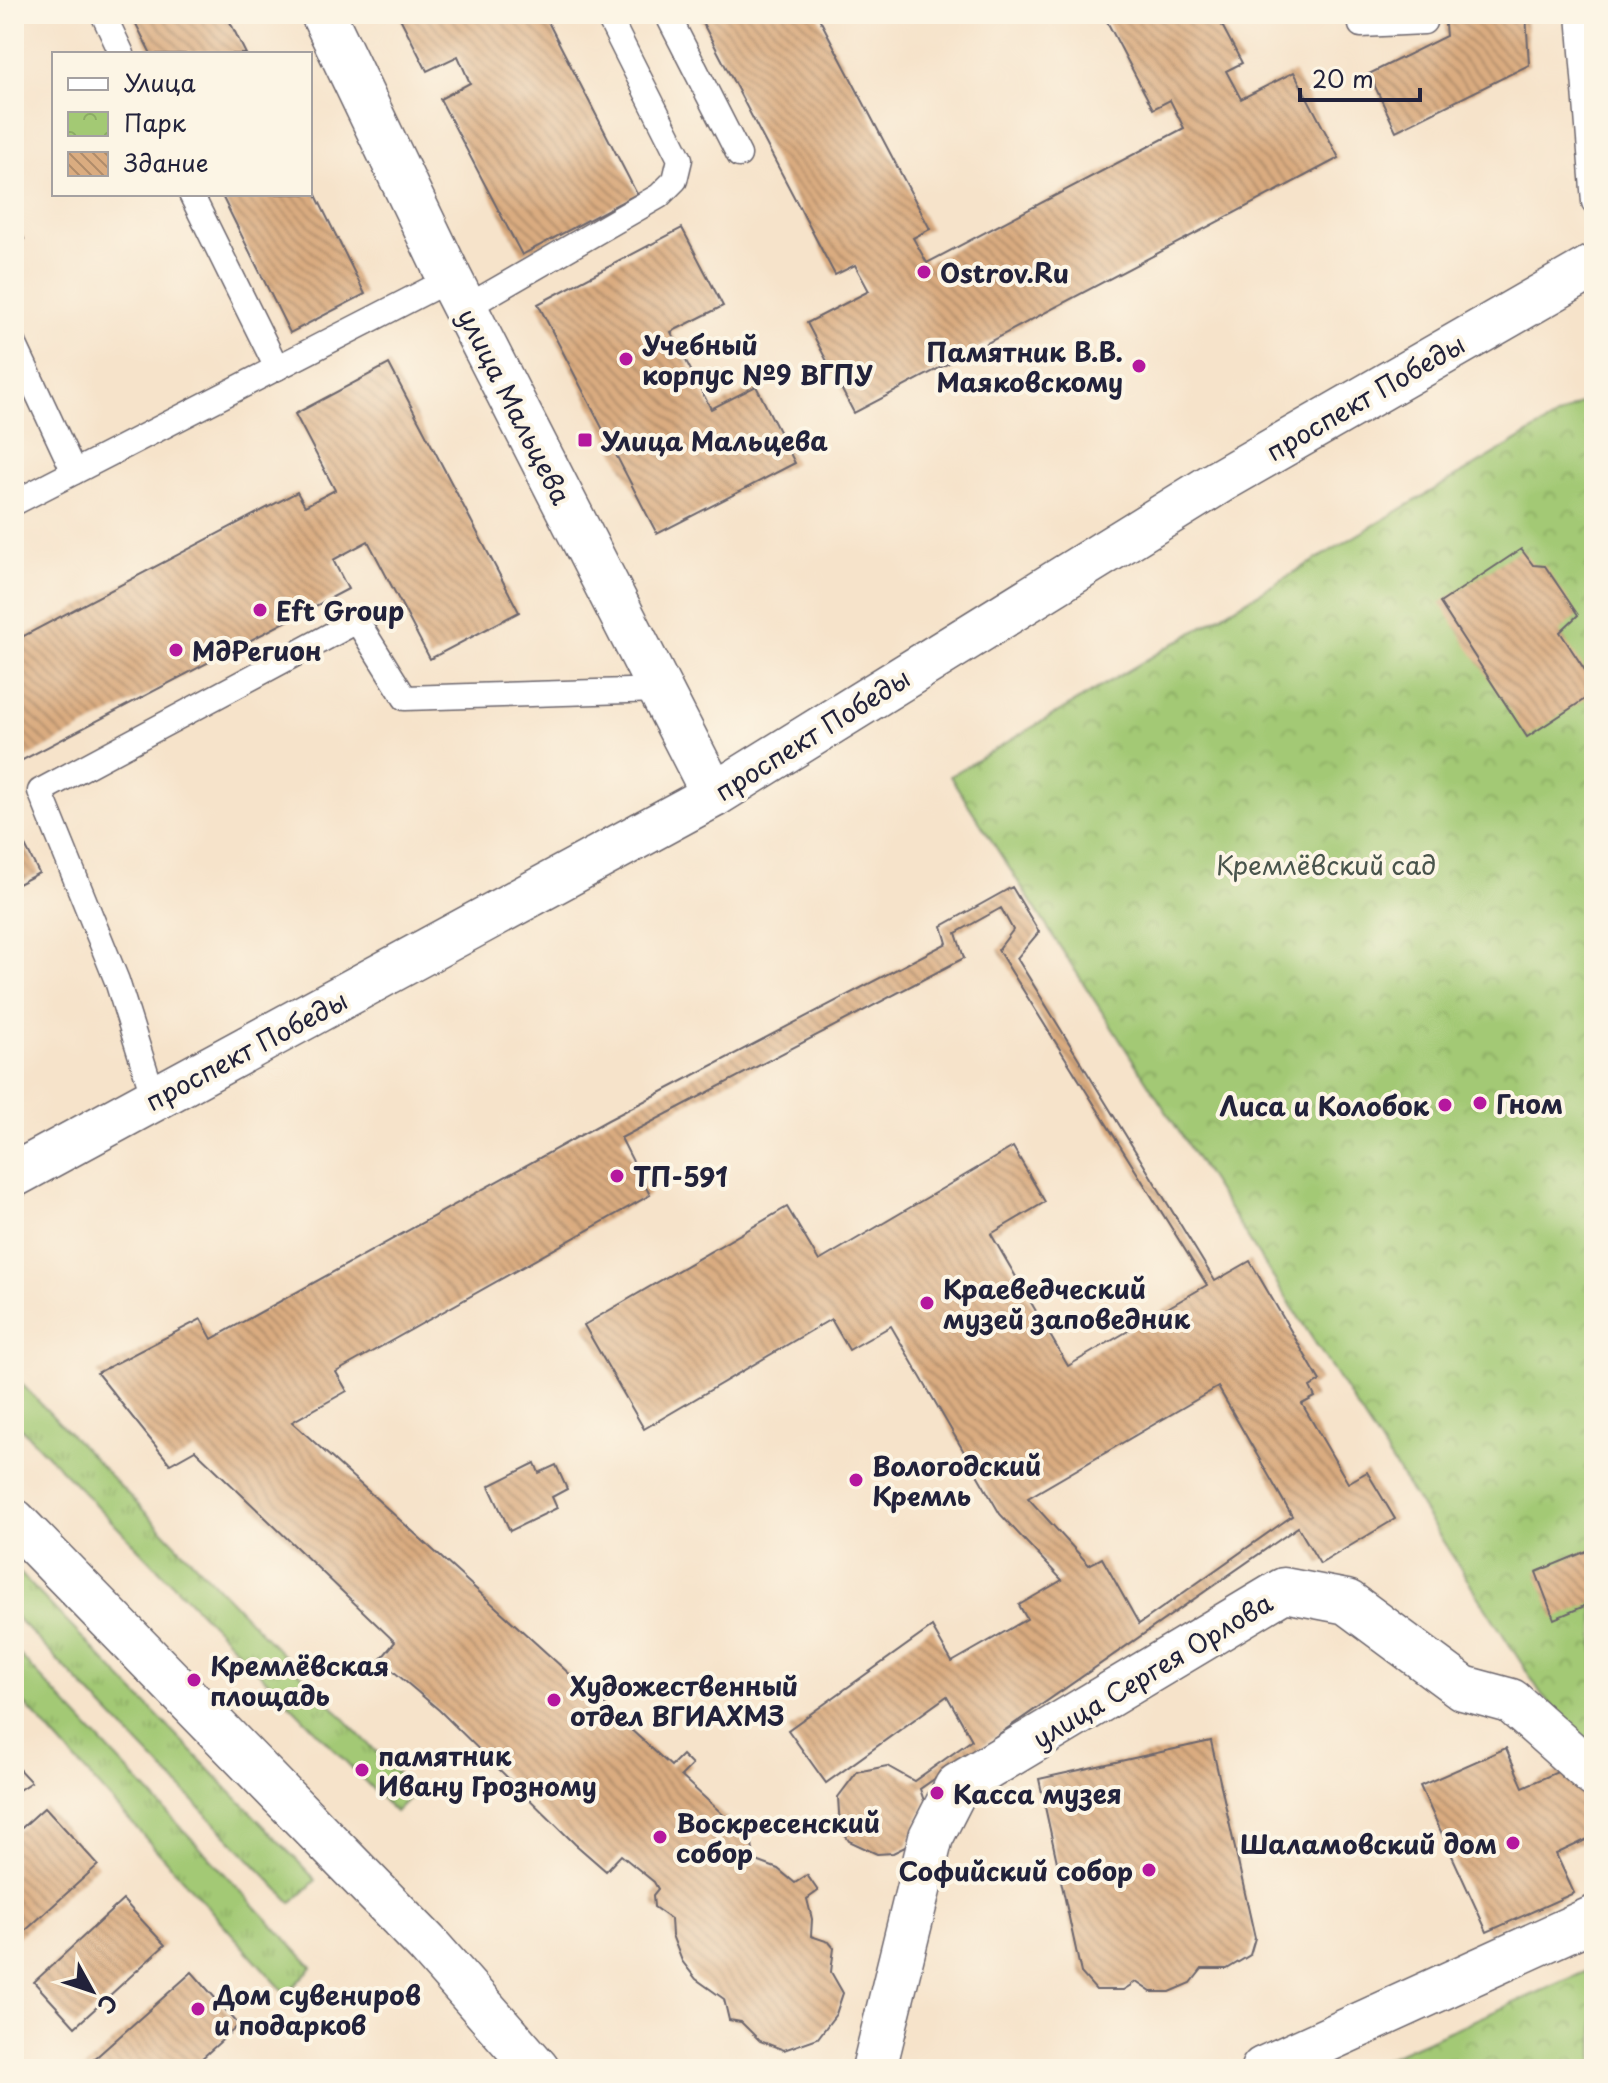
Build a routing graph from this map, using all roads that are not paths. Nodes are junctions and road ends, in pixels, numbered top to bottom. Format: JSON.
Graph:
{"nodes":[{"id":1,"x":103,"y":14,"type":"edge"},
{"id":2,"x":323,"y":14,"type":"edge"},
{"id":3,"x":607,"y":14,"type":"edge"},
{"id":4,"x":667,"y":14,"type":"edge"},
{"id":5,"x":1424,"y":14,"type":"edge"},
{"id":6,"x":1579,"y":14,"type":"edge"},
{"id":7,"x":1361,"y":25,"type":"dead end"},
{"id":8,"x":121,"y":52,"type":"edge"},
{"id":9,"x":739,"y":155,"type":"dead end"},
{"id":10,"x":192,"y":196,"type":"edge"},
{"id":11,"x":1594,"y":202,"type":"edge"},
{"id":12,"x":1594,"y":266,"type":"edge"},
{"id":13,"x":458,"y":293,"type":"junction"},
{"id":14,"x":14,"y":343,"type":"edge"},
{"id":15,"x":277,"y":368,"type":"junction"},
{"id":16,"x":74,"y":472,"type":"junction"},
{"id":17,"x":14,"y":503,"type":"edge"},
{"id":18,"x":660,"y":690,"type":"junction"},
{"id":19,"x":714,"y":795,"type":"junction"},
{"id":20,"x":155,"y":1101,"type":"junction"},
{"id":21,"x":58,"y":1150,"type":"junction"},
{"id":22,"x":14,"y":1159,"type":"edge"},
{"id":23,"x":14,"y":1175,"type":"edge"},
{"id":24,"x":14,"y":1521,"type":"edge"},
{"id":25,"x":1594,"y":1775,"type":"edge"},
{"id":26,"x":1594,"y":1918,"type":"edge"},
{"id":27,"x":537,"y":2069,"type":"edge"},
{"id":28,"x":874,"y":2069,"type":"edge"},
{"id":29,"x":1263,"y":2069,"type":"edge"}],
"edges":[{"from":1,"to":8,"type":"lane"},
{"from":2,"to":13,"type":"street","name":"улица Мальцева"},
{"from":3,"to":13,"type":"lane"},
{"from":4,"to":9,"type":"lane"},
{"from":5,"to":7,"type":"lane"},
{"from":6,"to":11,"type":"lane"},
{"from":10,"to":15,"type":"lane"},
{"from":12,"to":19,"type":"street","name":"проспект Победы"},
{"from":13,"to":15,"type":"lane"},
{"from":13,"to":18,"type":"street","name":"улица Мальцева"},
{"from":14,"to":16,"type":"lane"},
{"from":15,"to":16,"type":"lane"},
{"from":16,"to":17,"type":"lane"},
{"from":18,"to":19,"type":"street","name":"улица Мальцева"},
{"from":18,"to":20,"type":"lane"},
{"from":19,"to":20,"type":"street","name":"проспект Победы"},
{"from":20,"to":21,"type":"street","name":"проспект Победы"},
{"from":21,"to":22,"type":"street"},
{"from":21,"to":23,"type":"street","name":"проспект Победы"},
{"from":24,"to":27,"type":"street"},
{"from":25,"to":28,"type":"street","name":"улица Сергея Орлова"},
{"from":26,"to":29,"type":"street"}]}
